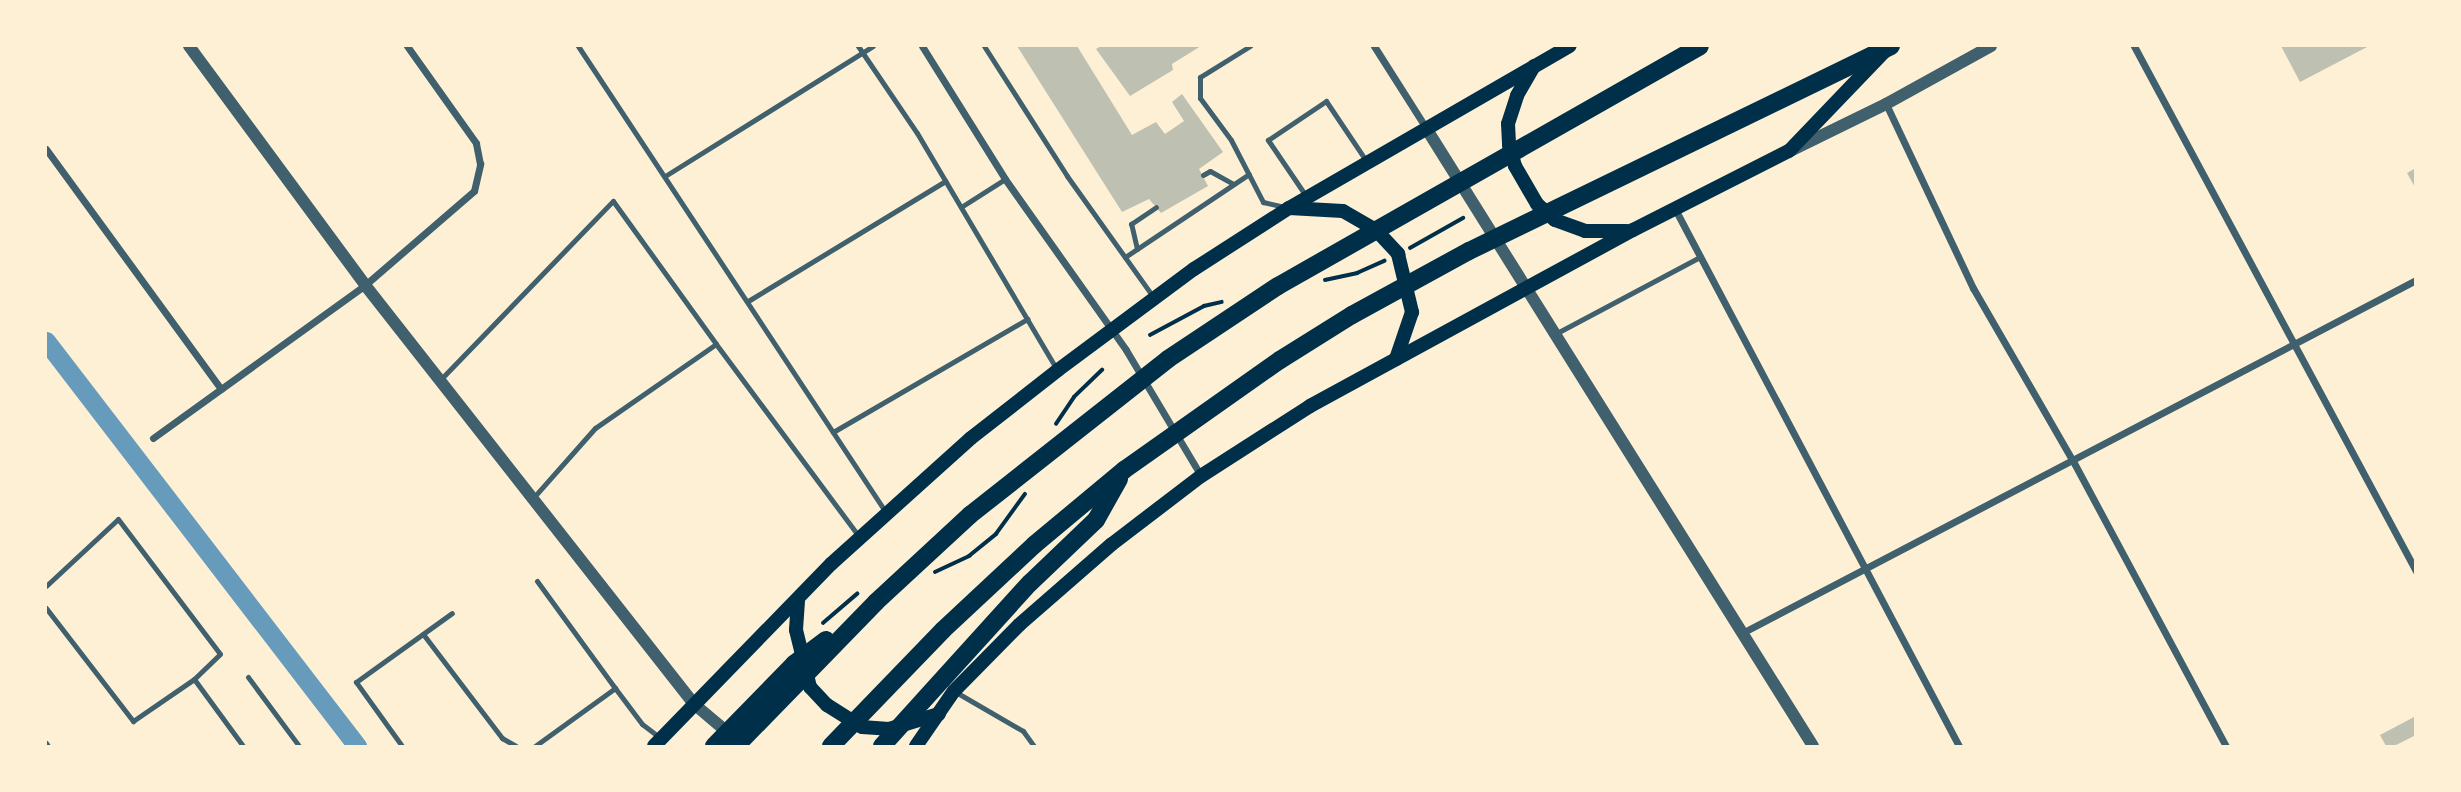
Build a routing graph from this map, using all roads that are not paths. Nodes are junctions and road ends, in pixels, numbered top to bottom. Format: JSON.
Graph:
{"nodes":[{"id":1,"x":189,"y":46,"type":"edge"},
{"id":2,"x":407,"y":46,"type":"edge"},
{"id":3,"x":578,"y":46,"type":"edge"},
{"id":4,"x":858,"y":46,"type":"edge"},
{"id":5,"x":873,"y":46,"type":"edge"},
{"id":6,"x":922,"y":46,"type":"edge"},
{"id":7,"x":984,"y":46,"type":"edge"},
{"id":8,"x":1250,"y":46,"type":"edge"},
{"id":9,"x":1374,"y":46,"type":"edge"},
{"id":10,"x":1570,"y":46,"type":"edge"},
{"id":11,"x":1700,"y":46,"type":"edge"},
{"id":12,"x":1890,"y":46,"type":"edge"},
{"id":13,"x":1991,"y":46,"type":"edge"},
{"id":14,"x":2133,"y":46,"type":"edge"},
{"id":15,"x":863,"y":52,"type":"junction"},
{"id":16,"x":1534,"y":65,"type":"junction"},
{"id":17,"x":1886,"y":104,"type":"junction"},
{"id":18,"x":1426,"y":128,"type":"junction"},
{"id":19,"x":46,"y":149,"type":"edge"},
{"id":20,"x":1789,"y":152,"type":"junction"},
{"id":21,"x":1367,"y":162,"type":"junction"},
{"id":22,"x":1248,"y":174,"type":"junction"},
{"id":23,"x":665,"y":176,"type":"junction"},
{"id":24,"x":1203,"y":176,"type":"dead end"},
{"id":25,"x":1005,"y":179,"type":"junction"},
{"id":26,"x":945,"y":181,"type":"junction"},
{"id":27,"x":1233,"y":184,"type":"junction"},
{"id":28,"x":1307,"y":198,"type":"junction"},
{"id":29,"x":961,"y":207,"type":"junction"},
{"id":30,"x":1156,"y":207,"type":"dead end"},
{"id":31,"x":1289,"y":208,"type":"junction"},
{"id":32,"x":1675,"y":209,"type":"junction"},
{"id":33,"x":1633,"y":230,"type":"junction"},
{"id":34,"x":1137,"y":249,"type":"junction"},
{"id":35,"x":1125,"y":257,"type":"junction"},
{"id":36,"x":1700,"y":257,"type":"junction"},
{"id":37,"x":2416,"y":280,"type":"edge"},
{"id":38,"x":365,"y":285,"type":"junction"},
{"id":39,"x":1527,"y":289,"type":"junction"},
{"id":40,"x":1154,"y":298,"type":"junction"},
{"id":41,"x":748,"y":301,"type":"junction"},
{"id":42,"x":1027,"y":319,"type":"junction"},
{"id":43,"x":1111,"y":331,"type":"junction"},
{"id":44,"x":1555,"y":334,"type":"junction"},
{"id":45,"x":2293,"y":343,"type":"junction"},
{"id":46,"x":716,"y":344,"type":"junction"},
{"id":47,"x":1396,"y":359,"type":"junction"},
{"id":48,"x":1058,"y":370,"type":"junction"},
{"id":49,"x":440,"y":380,"type":"junction"},
{"id":50,"x":221,"y":389,"type":"junction"},
{"id":51,"x":834,"y":432,"type":"junction"},
{"id":52,"x":153,"y":438,"type":"dead end"},
{"id":53,"x":2073,"y":461,"type":"junction"},
{"id":54,"x":1124,"y":470,"type":"junction"},
{"id":55,"x":1201,"y":476,"type":"junction"},
{"id":56,"x":533,"y":498,"type":"junction"},
{"id":57,"x":887,"y":514,"type":"junction"},
{"id":58,"x":860,"y":538,"type":"junction"},
{"id":59,"x":1864,"y":571,"type":"junction"},
{"id":60,"x":2416,"y":571,"type":"edge"},
{"id":61,"x":537,"y":581,"type":"dead end"},
{"id":62,"x":46,"y":586,"type":"edge"},
{"id":63,"x":798,"y":601,"type":"junction"},
{"id":64,"x":876,"y":601,"type":"junction"},
{"id":65,"x":46,"y":608,"type":"edge"},
{"id":66,"x":452,"y":613,"type":"dead end"},
{"id":67,"x":1742,"y":633,"type":"junction"},
{"id":68,"x":423,"y":634,"type":"junction"},
{"id":69,"x":248,"y":677,"type":"dead end"},
{"id":70,"x":194,"y":679,"type":"junction"},
{"id":71,"x":615,"y":688,"type":"junction"},
{"id":72,"x":954,"y":691,"type":"junction"},
{"id":73,"x":694,"y":704,"type":"junction"},
{"id":74,"x":939,"y":715,"type":"junction"},
{"id":75,"x":658,"y":743,"type":"edge"},
{"id":76,"x":243,"y":747,"type":"edge"},
{"id":77,"x":299,"y":747,"type":"edge"},
{"id":78,"x":402,"y":747,"type":"edge"},
{"id":79,"x":516,"y":747,"type":"edge"},
{"id":80,"x":535,"y":747,"type":"edge"},
{"id":81,"x":714,"y":747,"type":"edge"},
{"id":82,"x":736,"y":747,"type":"edge"},
{"id":83,"x":744,"y":747,"type":"edge"},
{"id":84,"x":831,"y":747,"type":"edge"},
{"id":85,"x":882,"y":747,"type":"edge"},
{"id":86,"x":916,"y":747,"type":"edge"},
{"id":87,"x":1034,"y":747,"type":"edge"},
{"id":88,"x":1813,"y":747,"type":"edge"},
{"id":89,"x":1959,"y":747,"type":"edge"},
{"id":90,"x":2226,"y":747,"type":"edge"}],
"edges":[{"from":1,"to":38,"type":"street"},
{"from":2,"to":38,"type":"street"},
{"from":3,"to":23,"type":"lane"},
{"from":4,"to":15,"type":"lane"},
{"from":5,"to":15,"type":"lane"},
{"from":6,"to":25,"type":"street"},
{"from":7,"to":35,"type":"lane"},
{"from":8,"to":22,"type":"lane"},
{"from":9,"to":18,"type":"street"},
{"from":10,"to":16,"type":"main road"},
{"from":11,"to":64,"type":"highway"},
{"from":12,"to":20,"type":"main road"},
{"from":12,"to":54,"type":"highway"},
{"from":13,"to":17,"type":"street"},
{"from":14,"to":45,"type":"street"},
{"from":15,"to":23,"type":"lane"},
{"from":15,"to":26,"type":"lane"},
{"from":16,"to":18,"type":"main road"},
{"from":16,"to":33,"type":"main road"},
{"from":17,"to":20,"type":"street"},
{"from":17,"to":53,"type":"street"},
{"from":18,"to":21,"type":"main road"},
{"from":18,"to":39,"type":"street"},
{"from":19,"to":50,"type":"street"},
{"from":20,"to":32,"type":"main road"},
{"from":21,"to":28,"type":"main road"},
{"from":21,"to":28,"type":"lane"},
{"from":22,"to":27,"type":"lane"},
{"from":22,"to":31,"type":"lane"},
{"from":23,"to":41,"type":"lane"},
{"from":24,"to":27,"type":"lane"},
{"from":25,"to":29,"type":"lane"},
{"from":25,"to":43,"type":"street"},
{"from":26,"to":29,"type":"lane"},
{"from":26,"to":41,"type":"lane"},
{"from":27,"to":34,"type":"lane"},
{"from":28,"to":31,"type":"main road"},
{"from":29,"to":42,"type":"lane"},
{"from":30,"to":34,"type":"lane"},
{"from":31,"to":40,"type":"main road"},
{"from":31,"to":47,"type":"main road"},
{"from":32,"to":33,"type":"main road"},
{"from":32,"to":36,"type":"street"},
{"from":33,"to":39,"type":"main road"},
{"from":34,"to":35,"type":"lane"},
{"from":35,"to":40,"type":"lane"},
{"from":36,"to":44,"type":"lane"},
{"from":36,"to":59,"type":"street"},
{"from":37,"to":45,"type":"street"},
{"from":38,"to":49,"type":"street"},
{"from":38,"to":50,"type":"street"},
{"from":39,"to":44,"type":"street"},
{"from":39,"to":47,"type":"main road"},
{"from":40,"to":43,"type":"main road"},
{"from":41,"to":51,"type":"lane"},
{"from":42,"to":48,"type":"lane"},
{"from":42,"to":51,"type":"lane"},
{"from":43,"to":48,"type":"main road"},
{"from":43,"to":55,"type":"street"},
{"from":44,"to":67,"type":"street"},
{"from":45,"to":53,"type":"street"},
{"from":45,"to":60,"type":"street"},
{"from":46,"to":49,"type":"lane"},
{"from":46,"to":56,"type":"lane"},
{"from":46,"to":58,"type":"lane"},
{"from":47,"to":55,"type":"main road"},
{"from":48,"to":57,"type":"main road"},
{"from":49,"to":56,"type":"street"},
{"from":50,"to":52,"type":"street"},
{"from":51,"to":57,"type":"lane"},
{"from":53,"to":59,"type":"street"},
{"from":53,"to":90,"type":"street"},
{"from":54,"to":84,"type":"highway"},
{"from":54,"to":85,"type":"highway"},
{"from":55,"to":72,"type":"main road"},
{"from":56,"to":73,"type":"street"},
{"from":57,"to":58,"type":"main road"},
{"from":58,"to":63,"type":"main road"},
{"from":59,"to":67,"type":"street"},
{"from":59,"to":89,"type":"street"},
{"from":61,"to":71,"type":"lane"},
{"from":62,"to":70,"type":"lane"},
{"from":63,"to":73,"type":"main road"},
{"from":63,"to":74,"type":"main road"},
{"from":64,"to":81,"type":"highway"},
{"from":64,"to":82,"type":"highway"},
{"from":65,"to":70,"type":"lane"},
{"from":66,"to":68,"type":"lane"},
{"from":67,"to":88,"type":"street"},
{"from":68,"to":78,"type":"lane"},
{"from":68,"to":79,"type":"lane"},
{"from":69,"to":77,"type":"lane"},
{"from":70,"to":76,"type":"lane"},
{"from":71,"to":75,"type":"lane"},
{"from":71,"to":80,"type":"lane"},
{"from":72,"to":74,"type":"main road"},
{"from":72,"to":87,"type":"lane"},
{"from":73,"to":75,"type":"main road"},
{"from":73,"to":83,"type":"street"},
{"from":74,"to":86,"type":"main road"}]}
